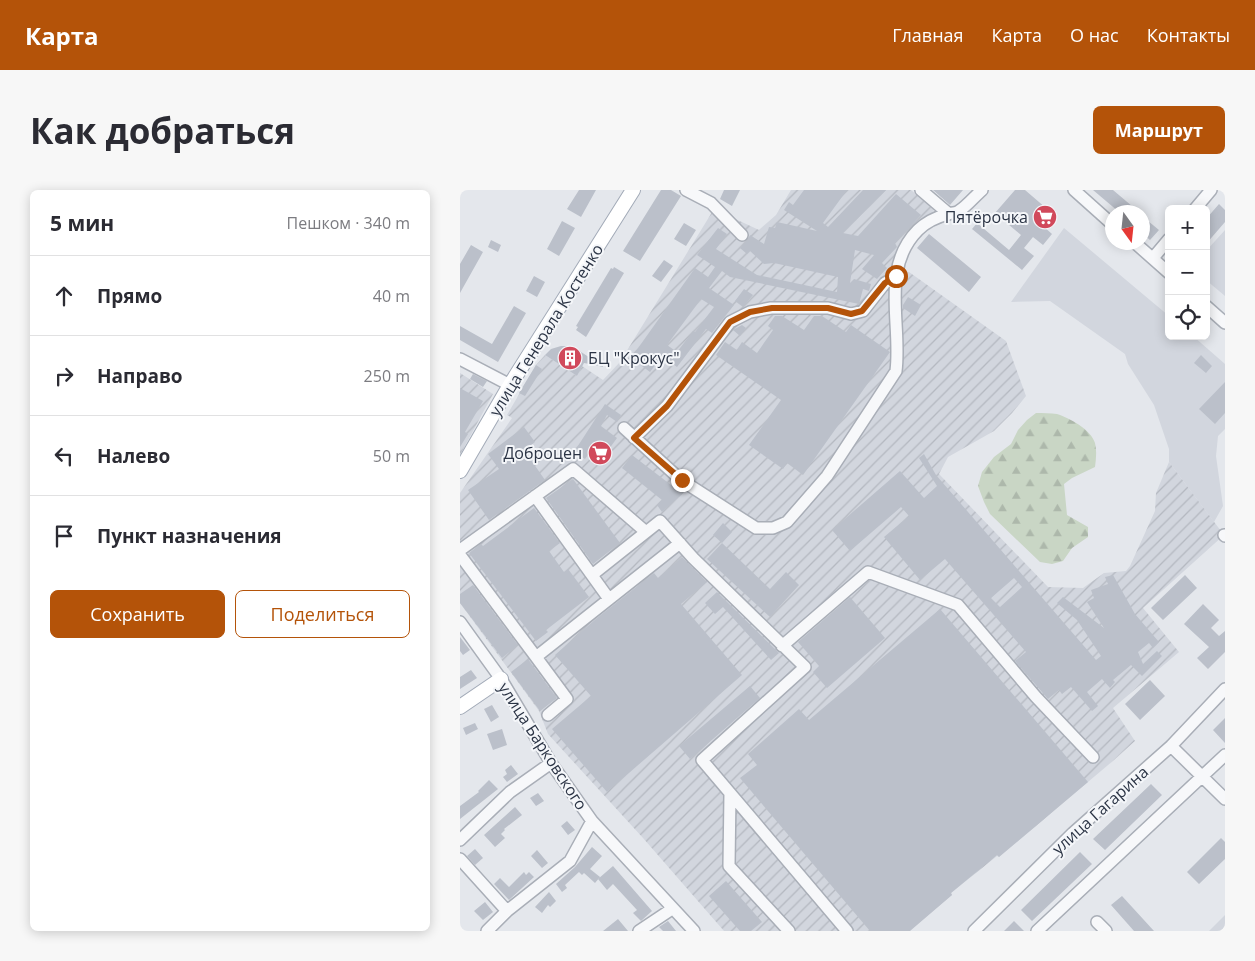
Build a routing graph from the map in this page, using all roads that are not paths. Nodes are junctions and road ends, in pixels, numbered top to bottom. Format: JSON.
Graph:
{"nodes":[{"id":1,"x":633,"y":190,"type":"edge"},
{"id":2,"x":686,"y":190,"type":"edge"},
{"id":3,"x":921,"y":190,"type":"edge"},
{"id":4,"x":982,"y":190,"type":"edge"},
{"id":5,"x":1074,"y":190,"type":"edge"},
{"id":6,"x":1211,"y":190,"type":"edge"},
{"id":7,"x":1198,"y":205,"type":"edge"},
{"id":8,"x":949,"y":214,"type":"junction"},
{"id":9,"x":1105,"y":218,"type":"edge"},
{"id":10,"x":742,"y":235,"type":"dead end"},
{"id":11,"x":1165,"y":244,"type":"edge"},
{"id":12,"x":1144,"y":250,"type":"edge"},
{"id":13,"x":1153,"y":258,"type":"junction"},
{"id":14,"x":1165,"y":269,"type":"edge"},
{"id":15,"x":896,"y":276,"type":"junction"},
{"id":16,"x":1210,"y":310,"type":"edge"},
{"id":17,"x":1225,"y":323,"type":"edge"},
{"id":18,"x":460,"y":359,"type":"edge"},
{"id":19,"x":510,"y":385,"type":"junction"},
{"id":20,"x":624,"y":428,"type":"dead end"},
{"id":21,"x":634,"y":438,"type":"junction"},
{"id":22,"x":460,"y":471,"type":"edge"},
{"id":23,"x":534,"y":496,"type":"junction"},
{"id":24,"x":646,"y":532,"type":"junction"},
{"id":25,"x":680,"y":543,"type":"junction"},
{"id":26,"x":460,"y":550,"type":"edge"},
{"id":27,"x":460,"y":555,"type":"edge"},
{"id":28,"x":592,"y":575,"type":"junction"},
{"id":29,"x":609,"y":599,"type":"junction"},
{"id":30,"x":460,"y":622,"type":"edge"},
{"id":31,"x":782,"y":646,"type":"junction"},
{"id":32,"x":536,"y":657,"type":"junction"},
{"id":33,"x":501,"y":679,"type":"junction"},
{"id":34,"x":1225,"y":689,"type":"edge"},
{"id":35,"x":460,"y":707,"type":"edge"},
{"id":36,"x":548,"y":715,"type":"dead end"},
{"id":37,"x":1171,"y":746,"type":"junction"},
{"id":38,"x":1225,"y":755,"type":"edge"},
{"id":39,"x":1094,"y":757,"type":"dead end"},
{"id":40,"x":551,"y":763,"type":"junction"},
{"id":41,"x":1203,"y":776,"type":"junction"},
{"id":42,"x":730,"y":793,"type":"junction"},
{"id":43,"x":1225,"y":799,"type":"edge"},
{"id":44,"x":592,"y":821,"type":"junction"},
{"id":45,"x":460,"y":840,"type":"edge"},
{"id":46,"x":460,"y":859,"type":"edge"},
{"id":47,"x":672,"y":909,"type":"junction"},
{"id":48,"x":507,"y":911,"type":"junction"},
{"id":49,"x":1097,"y":922,"type":"dead end"},
{"id":50,"x":976,"y":930,"type":"edge"},
{"id":51,"x":487,"y":931,"type":"edge"},
{"id":52,"x":639,"y":931,"type":"edge"},
{"id":53,"x":694,"y":931,"type":"edge"},
{"id":54,"x":789,"y":931,"type":"edge"},
{"id":55,"x":847,"y":931,"type":"edge"},
{"id":56,"x":1038,"y":931,"type":"edge"},
{"id":57,"x":1106,"y":931,"type":"edge"}],
"edges":[{"from":1,"to":19,"type":"main road","name":"улица Генерала Костенко"},
{"from":2,"to":10,"type":"street"},
{"from":3,"to":8,"type":"street"},
{"from":4,"to":8,"type":"street"},
{"from":5,"to":9,"type":"street"},
{"from":6,"to":7,"type":"street"},
{"from":8,"to":15,"type":"street"},
{"from":11,"to":13,"type":"street"},
{"from":12,"to":13,"type":"street"},
{"from":13,"to":14,"type":"street"},
{"from":15,"to":21,"type":"street"},
{"from":15,"to":21,"type":"street"},
{"from":16,"to":17,"type":"street"},
{"from":18,"to":19,"type":"street"},
{"from":19,"to":22,"type":"main road","name":"улица Генерала Костенко"},
{"from":20,"to":21,"type":"street"},
{"from":23,"to":24,"type":"street"},
{"from":23,"to":26,"type":"street"},
{"from":23,"to":28,"type":"street"},
{"from":24,"to":25,"type":"street"},
{"from":24,"to":28,"type":"street"},
{"from":25,"to":29,"type":"street"},
{"from":25,"to":31,"type":"street"},
{"from":27,"to":32,"type":"street"},
{"from":28,"to":29,"type":"street"},
{"from":29,"to":32,"type":"street"},
{"from":30,"to":33,"type":"street","name":"улица Барковского"},
{"from":31,"to":39,"type":"street"},
{"from":31,"to":42,"type":"street"},
{"from":32,"to":36,"type":"street"},
{"from":33,"to":35,"type":"main road"},
{"from":33,"to":40,"type":"street","name":"улица Барковского"},
{"from":34,"to":37,"type":"street","name":"улица Гагарина"},
{"from":37,"to":41,"type":"street"},
{"from":37,"to":50,"type":"street","name":"улица Гагарина"},
{"from":38,"to":41,"type":"street"},
{"from":40,"to":44,"type":"street","name":"улица Барковского"},
{"from":40,"to":45,"type":"street"},
{"from":41,"to":43,"type":"street"},
{"from":41,"to":56,"type":"street"},
{"from":42,"to":54,"type":"street"},
{"from":42,"to":55,"type":"street"},
{"from":44,"to":47,"type":"street","name":"улица Барковского"},
{"from":44,"to":48,"type":"street"},
{"from":46,"to":48,"type":"street"},
{"from":47,"to":52,"type":"street"},
{"from":47,"to":53,"type":"street","name":"улица Барковского"},
{"from":48,"to":51,"type":"street"},
{"from":49,"to":57,"type":"street"}]}
